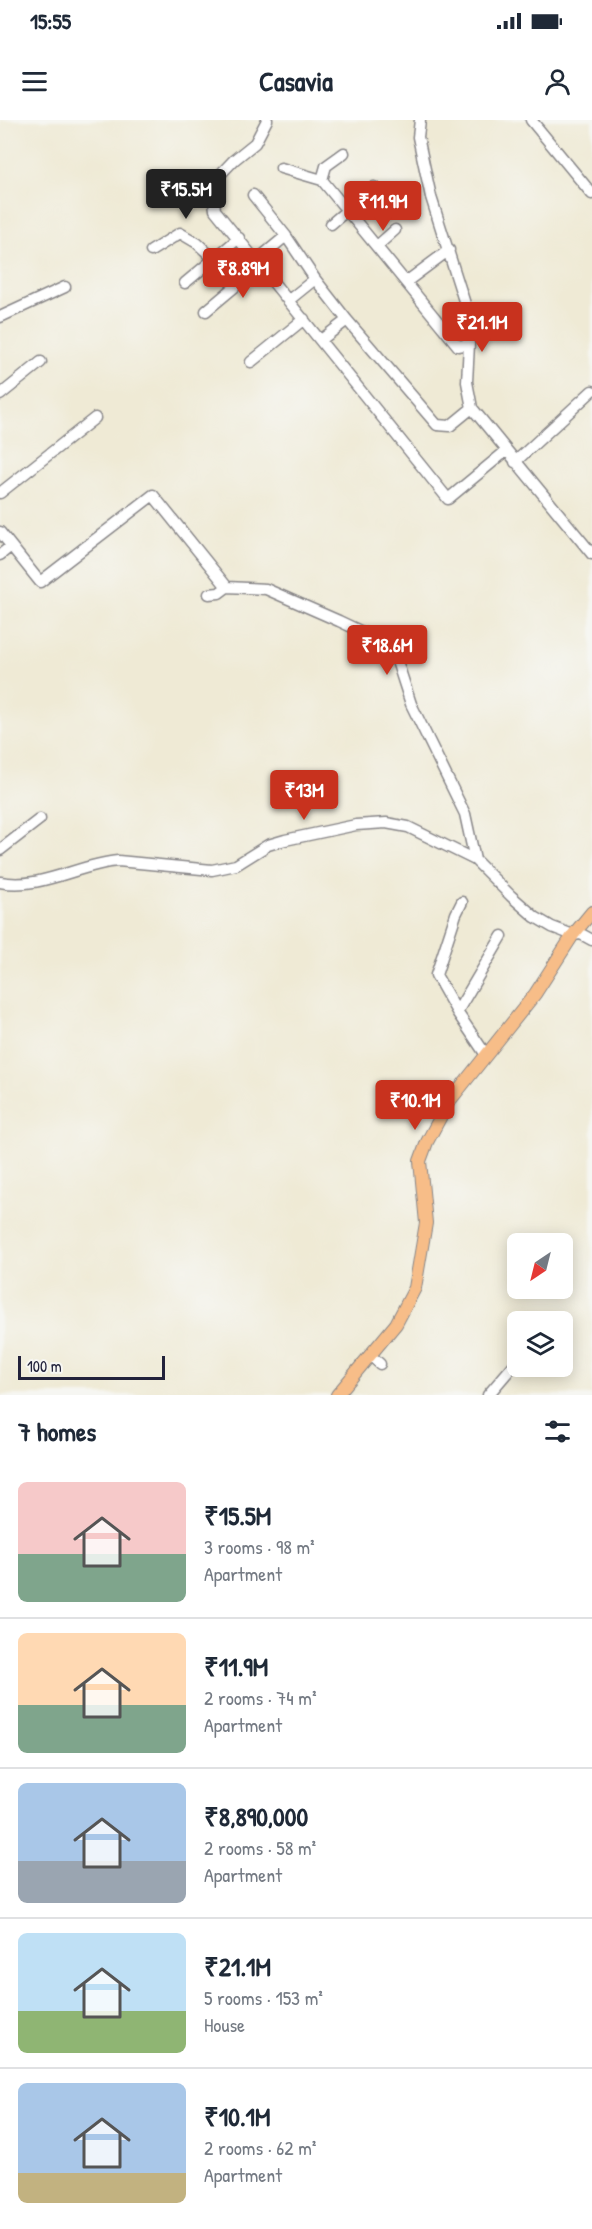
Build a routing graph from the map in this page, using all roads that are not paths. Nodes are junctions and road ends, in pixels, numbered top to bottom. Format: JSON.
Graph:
{"nodes":[{"id":1,"x":267,"y":120,"type":"edge"},
{"id":2,"x":420,"y":120,"type":"edge"},
{"id":3,"x":531,"y":120,"type":"edge"},
{"id":4,"x":344,"y":153,"type":"dead end"},
{"id":5,"x":281,"y":168,"type":"dead end"},
{"id":6,"x":322,"y":180,"type":"junction"},
{"id":7,"x":374,"y":187,"type":"dead end"},
{"id":8,"x":592,"y":194,"type":"edge"},
{"id":9,"x":253,"y":195,"type":"dead end"},
{"id":10,"x":347,"y":210,"type":"junction"},
{"id":11,"x":332,"y":224,"type":"dead end"},
{"id":12,"x":395,"y":230,"type":"dead end"},
{"id":13,"x":286,"y":236,"type":"junction"},
{"id":14,"x":239,"y":238,"type":"junction"},
{"id":15,"x":377,"y":246,"type":"junction"},
{"id":16,"x":449,"y":250,"type":"junction"},
{"id":17,"x":151,"y":251,"type":"dead end"},
{"id":18,"x":214,"y":259,"type":"junction"},
{"id":19,"x":259,"y":262,"type":"junction"},
{"id":20,"x":315,"y":279,"type":"junction"},
{"id":21,"x":406,"y":282,"type":"junction"},
{"id":22,"x":185,"y":283,"type":"dead end"},
{"id":23,"x":65,"y":286,"type":"dead end"},
{"id":24,"x":289,"y":300,"type":"junction"},
{"id":25,"x":206,"y":311,"type":"dead end"},
{"id":26,"x":0,"y":317,"type":"edge"},
{"id":27,"x":304,"y":319,"type":"junction"},
{"id":28,"x":347,"y":320,"type":"junction"},
{"id":29,"x":321,"y":340,"type":"junction"},
{"id":30,"x":468,"y":344,"type":"junction"},
{"id":31,"x":41,"y":362,"type":"dead end"},
{"id":32,"x":251,"y":362,"type":"dead end"},
{"id":33,"x":592,"y":391,"type":"edge"},
{"id":34,"x":0,"y":395,"type":"edge"},
{"id":35,"x":472,"y":408,"type":"junction"},
{"id":36,"x":95,"y":418,"type":"dead end"},
{"id":37,"x":506,"y":451,"type":"junction"},
{"id":38,"x":515,"y":462,"type":"junction"},
{"id":39,"x":0,"y":493,"type":"edge"},
{"id":40,"x":0,"y":532,"type":"edge"},
{"id":41,"x":11,"y":546,"type":"junction"},
{"id":42,"x":592,"y":554,"type":"edge"},
{"id":43,"x":0,"y":555,"type":"edge"},
{"id":44,"x":226,"y":587,"type":"junction"},
{"id":45,"x":209,"y":594,"type":"dead end"},
{"id":46,"x":40,"y":819,"type":"dead end"},
{"id":47,"x":0,"y":850,"type":"edge"},
{"id":48,"x":475,"y":860,"type":"junction"},
{"id":49,"x":0,"y":882,"type":"edge"},
{"id":50,"x":462,"y":902,"type":"dead end"},
{"id":51,"x":592,"y":912,"type":"edge"},
{"id":52,"x":573,"y":935,"type":"junction"},
{"id":53,"x":502,"y":936,"type":"dead end"},
{"id":54,"x":592,"y":940,"type":"edge"},
{"id":55,"x":457,"y":1012,"type":"junction"},
{"id":56,"x":486,"y":1055,"type":"junction"},
{"id":57,"x":370,"y":1355,"type":"junction"},
{"id":58,"x":380,"y":1364,"type":"dead end"},
{"id":59,"x":507,"y":1373,"type":"edge"},
{"id":60,"x":337,"y":1395,"type":"edge"},
{"id":61,"x":488,"y":1395,"type":"edge"}],
"edges":[{"from":1,"to":14,"type":"street"},
{"from":2,"to":16,"type":"street"},
{"from":3,"to":8,"type":"street"},
{"from":4,"to":6,"type":"street"},
{"from":5,"to":6,"type":"street"},
{"from":6,"to":10,"type":"street"},
{"from":7,"to":10,"type":"street"},
{"from":9,"to":13,"type":"street"},
{"from":10,"to":11,"type":"street"},
{"from":10,"to":15,"type":"street"},
{"from":12,"to":15,"type":"street"},
{"from":13,"to":19,"type":"street"},
{"from":13,"to":20,"type":"street"},
{"from":14,"to":18,"type":"street"},
{"from":14,"to":19,"type":"street"},
{"from":15,"to":21,"type":"street"},
{"from":16,"to":21,"type":"street"},
{"from":16,"to":30,"type":"street"},
{"from":17,"to":18,"type":"street"},
{"from":18,"to":22,"type":"street"},
{"from":19,"to":24,"type":"street"},
{"from":19,"to":25,"type":"street"},
{"from":20,"to":24,"type":"street"},
{"from":20,"to":28,"type":"street"},
{"from":21,"to":30,"type":"street"},
{"from":23,"to":26,"type":"street"},
{"from":24,"to":27,"type":"street"},
{"from":27,"to":29,"type":"street"},
{"from":27,"to":32,"type":"street"},
{"from":28,"to":29,"type":"street"},
{"from":28,"to":35,"type":"street"},
{"from":29,"to":37,"type":"street"},
{"from":30,"to":35,"type":"street"},
{"from":31,"to":34,"type":"street"},
{"from":33,"to":38,"type":"street"},
{"from":35,"to":37,"type":"street"},
{"from":36,"to":39,"type":"street"},
{"from":37,"to":38,"type":"street"},
{"from":38,"to":42,"type":"street"},
{"from":40,"to":41,"type":"street"},
{"from":41,"to":43,"type":"street"},
{"from":41,"to":44,"type":"street"},
{"from":44,"to":45,"type":"street"},
{"from":44,"to":48,"type":"street"},
{"from":46,"to":47,"type":"street"},
{"from":48,"to":49,"type":"street"},
{"from":48,"to":52,"type":"street"},
{"from":50,"to":55,"type":"street"},
{"from":51,"to":52,"type":"main road"},
{"from":52,"to":54,"type":"street"},
{"from":52,"to":56,"type":"main road"},
{"from":53,"to":55,"type":"street"},
{"from":55,"to":56,"type":"street"},
{"from":56,"to":57,"type":"main road"},
{"from":57,"to":58,"type":"street"},
{"from":57,"to":60,"type":"main road"},
{"from":59,"to":61,"type":"street"}]}
